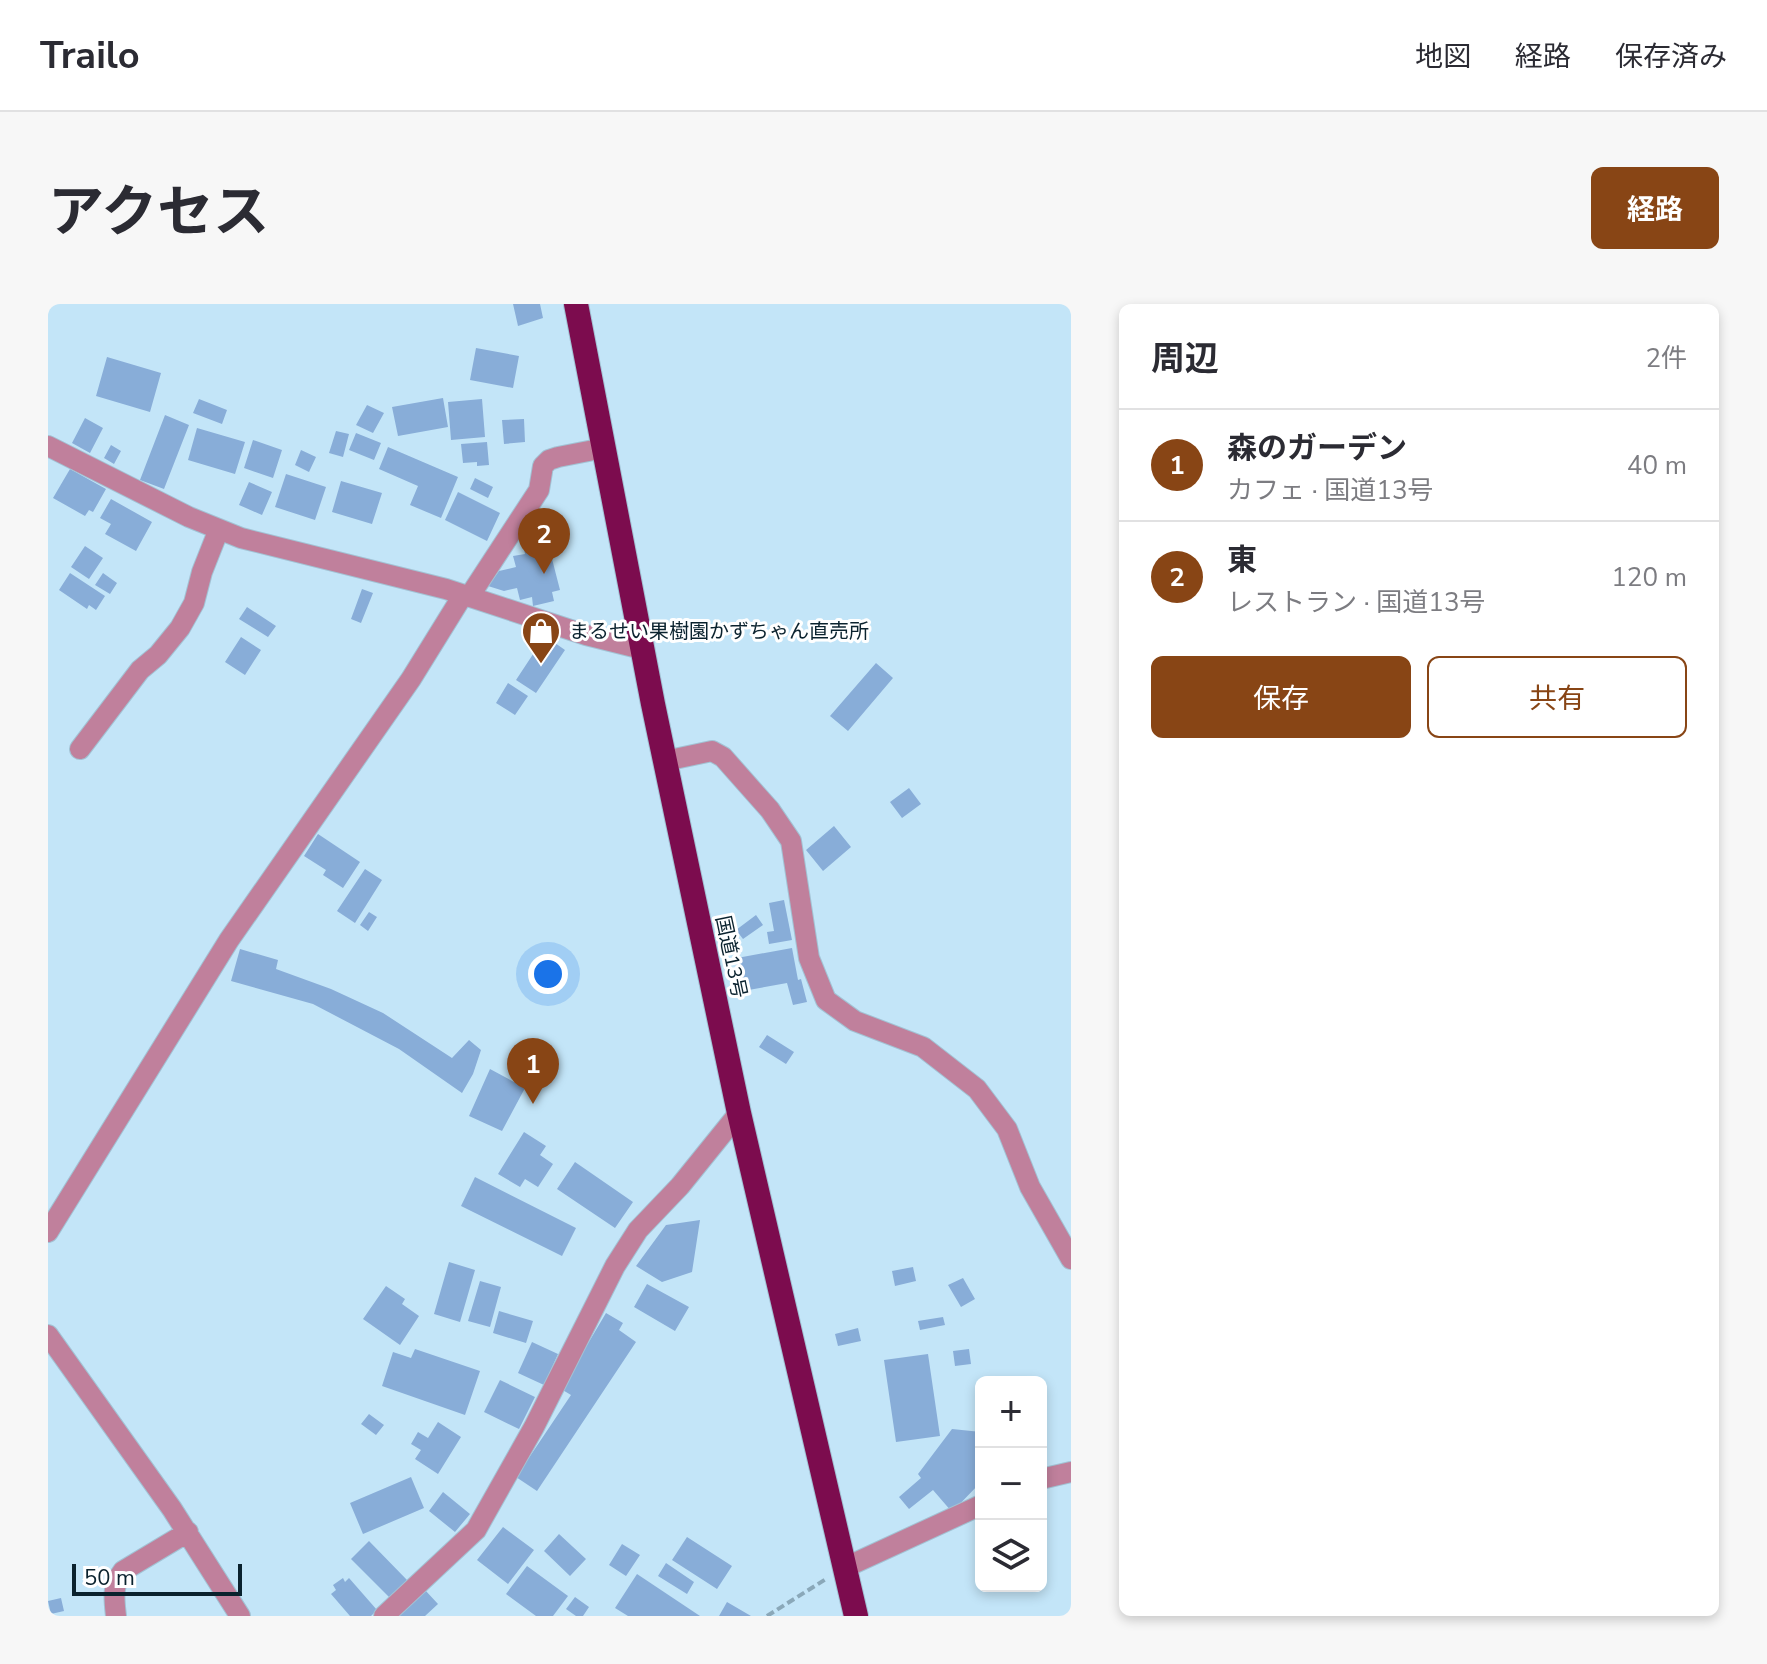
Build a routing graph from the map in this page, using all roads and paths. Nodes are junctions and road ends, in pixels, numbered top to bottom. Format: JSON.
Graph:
{"nodes":[{"id":1,"x":576,"y":304,"type":"edge"},
{"id":2,"x":48,"y":446,"type":"edge"},
{"id":3,"x":604,"y":448,"type":"junction"},
{"id":4,"x":219,"y":529,"type":"junction"},
{"id":5,"x":466,"y":596,"type":"junction"},
{"id":6,"x":642,"y":649,"type":"junction"},
{"id":7,"x":80,"y":749,"type":"dead end"},
{"id":8,"x":665,"y":761,"type":"junction"},
{"id":9,"x":739,"y":1113,"type":"junction"},
{"id":10,"x":48,"y":1232,"type":"edge"},
{"id":11,"x":1071,"y":1259,"type":"edge"},
{"id":12,"x":48,"y":1335,"type":"edge"},
{"id":13,"x":1071,"y":1472,"type":"edge"},
{"id":14,"x":1047,"y":1478,"type":"edge"},
{"id":15,"x":975,"y":1508,"type":"edge"},
{"id":16,"x":188,"y":1532,"type":"junction"},
{"id":17,"x":844,"y":1568,"type":"junction"},
{"id":18,"x":116,"y":1616,"type":"edge"},
{"id":19,"x":240,"y":1616,"type":"edge"},
{"id":20,"x":384,"y":1616,"type":"edge"},
{"id":21,"x":767,"y":1616,"type":"edge"},
{"id":22,"x":856,"y":1616,"type":"edge"}],
"edges":[{"from":1,"to":3,"type":"highway","name":"国道13号"},
{"from":2,"to":4,"type":"street"},
{"from":3,"to":5,"type":"street"},
{"from":3,"to":6,"type":"highway","name":"国道13号"},
{"from":4,"to":5,"type":"street"},
{"from":4,"to":7,"type":"street"},
{"from":5,"to":6,"type":"street"},
{"from":5,"to":10,"type":"street"},
{"from":6,"to":8,"type":"highway","name":"国道13号"},
{"from":8,"to":9,"type":"highway","name":"国道13号"},
{"from":8,"to":11,"type":"street"},
{"from":9,"to":17,"type":"highway","name":"国道13号"},
{"from":9,"to":20,"type":"street"},
{"from":12,"to":16,"type":"street"},
{"from":13,"to":14,"type":"street"},
{"from":15,"to":17,"type":"street"},
{"from":16,"to":18,"type":"street"},
{"from":16,"to":19,"type":"street"},
{"from":17,"to":21,"type":"path"},
{"from":17,"to":22,"type":"highway","name":"国道13号"}]}
